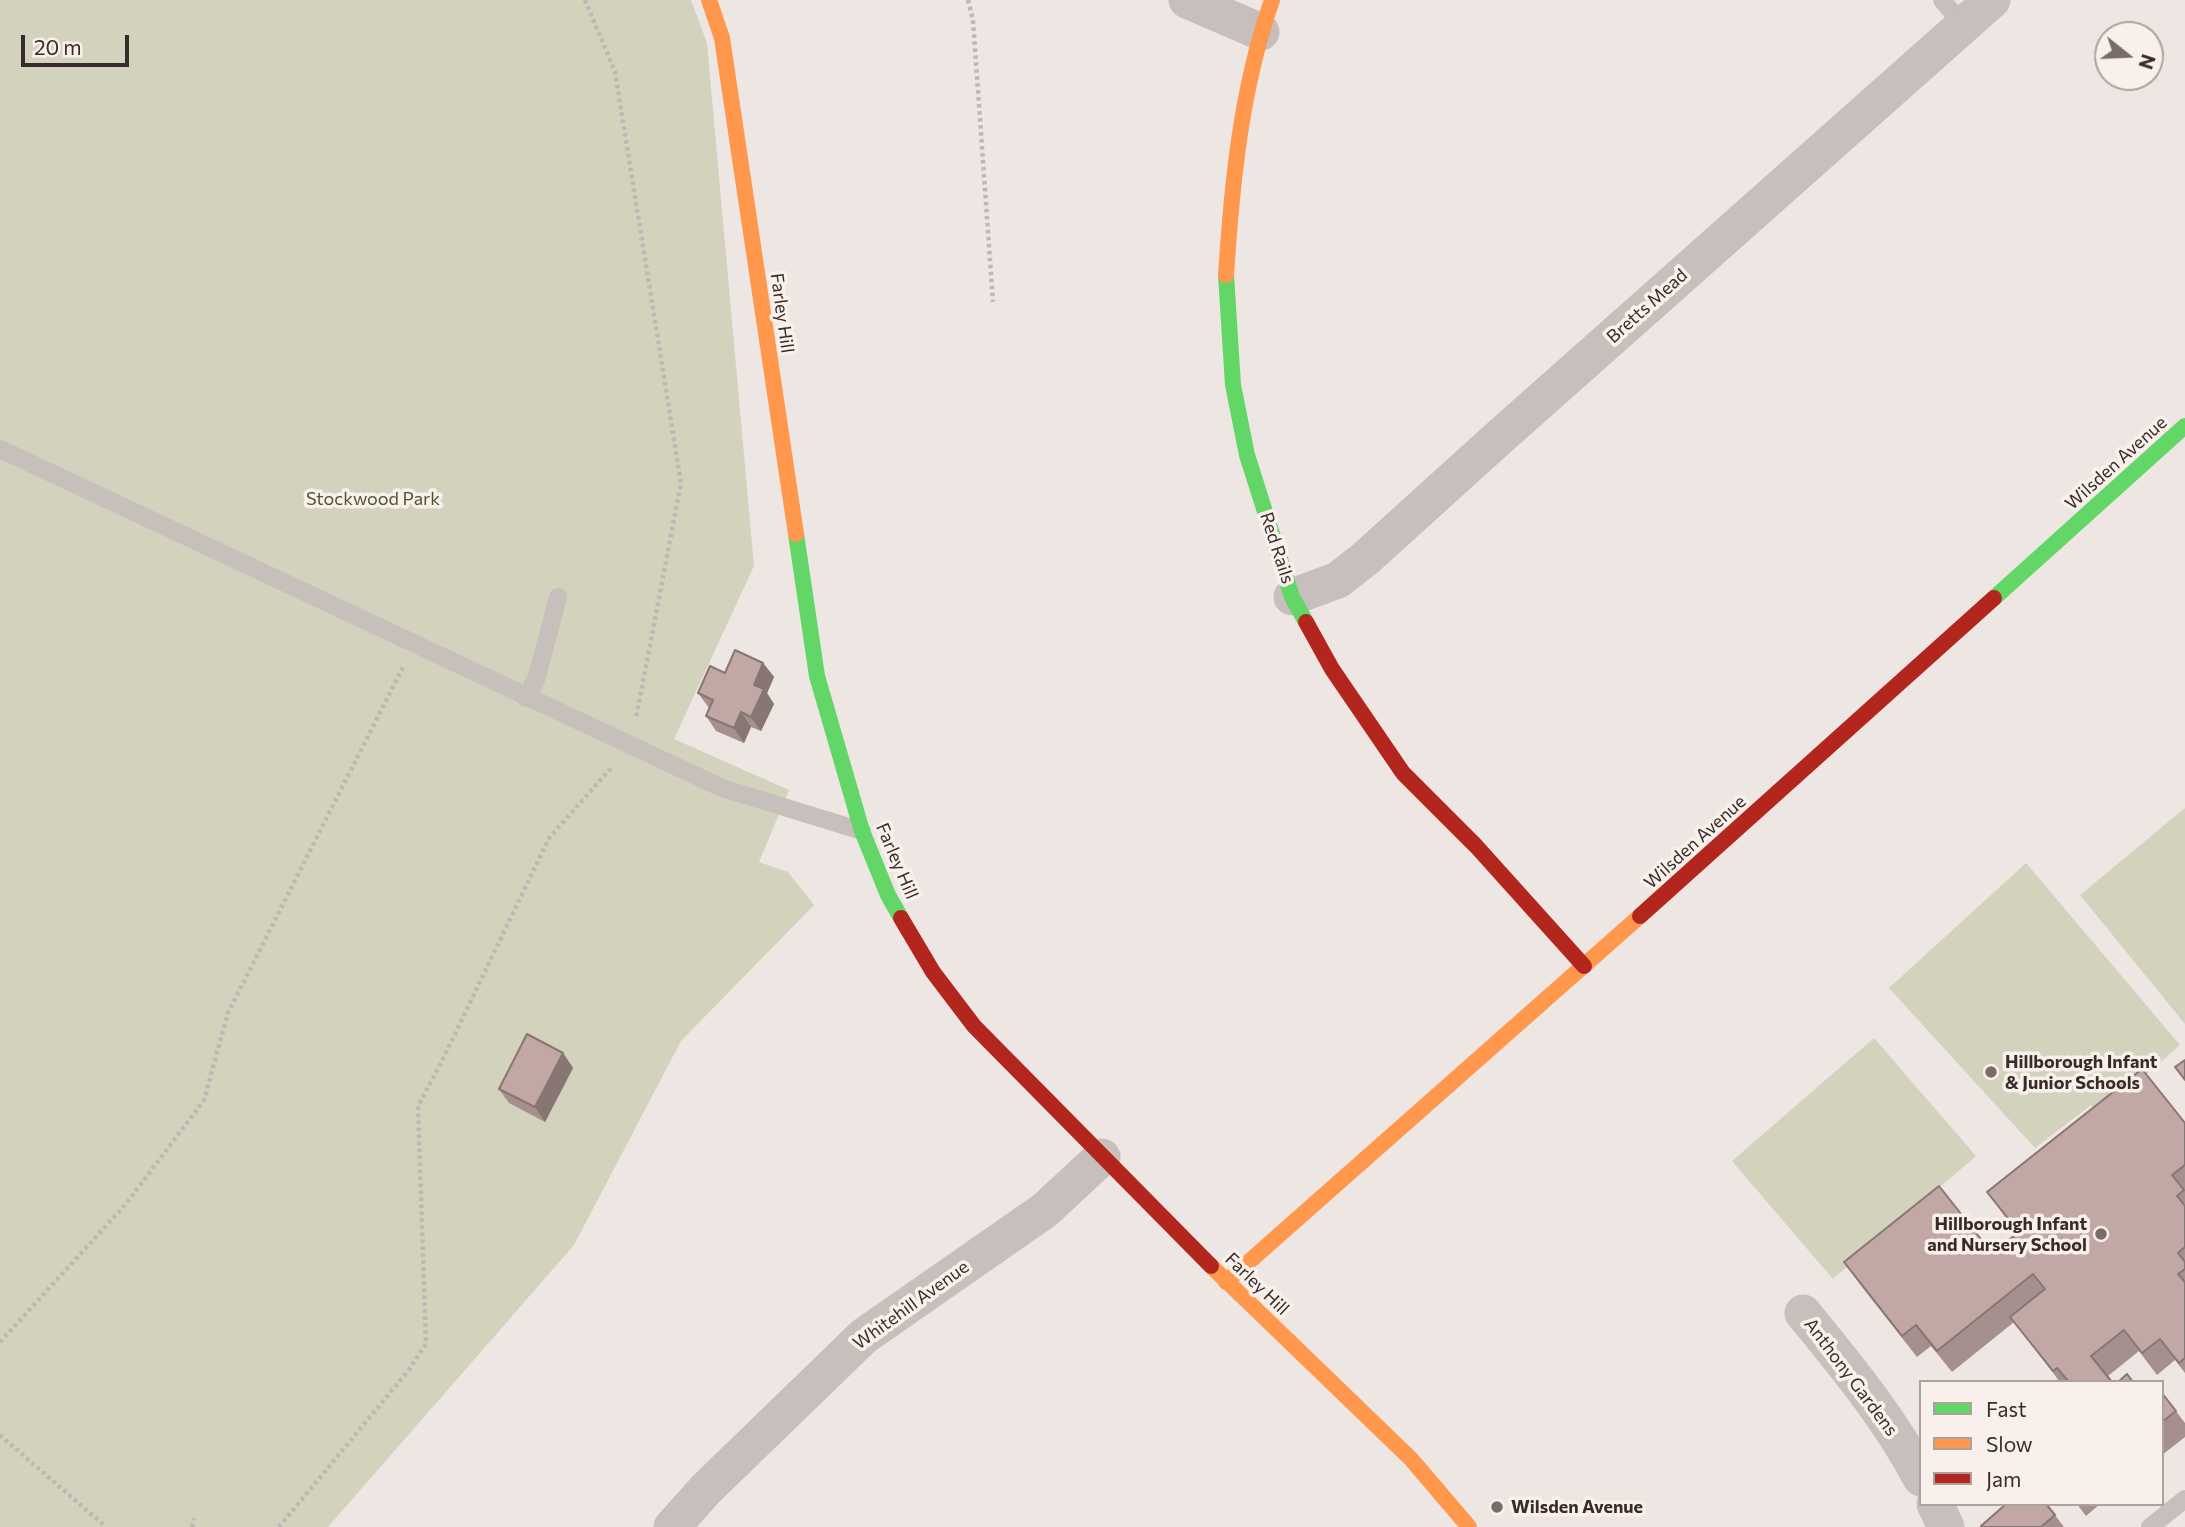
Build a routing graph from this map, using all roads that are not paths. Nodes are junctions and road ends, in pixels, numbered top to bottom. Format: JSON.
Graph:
{"nodes":[{"id":1,"x":709,"y":0,"type":"edge"},
{"id":2,"x":1187,"y":0,"type":"edge"},
{"id":3,"x":1993,"y":0,"type":"edge"},
{"id":4,"x":1953,"y":13,"type":"edge"},
{"id":5,"x":1266,"y":16,"type":"edge"},
{"id":6,"x":2185,"y":426,"type":"edge"},
{"id":7,"x":0,"y":449,"type":"edge"},
{"id":8,"x":558,"y":597,"type":"dead end"},
{"id":9,"x":1292,"y":597,"type":"junction"},
{"id":10,"x":526,"y":698,"type":"junction"},
{"id":11,"x":863,"y":831,"type":"junction"},
{"id":12,"x":1584,"y":966,"type":"junction"},
{"id":13,"x":1102,"y":1157,"type":"junction"},
{"id":14,"x":1226,"y":1282,"type":"junction"},
{"id":15,"x":1802,"y":1313,"type":"dead end"},
{"id":16,"x":1919,"y":1474,"type":"edge"},
{"id":17,"x":2185,"y":1499,"type":"edge"},
{"id":18,"x":1935,"y":1506,"type":"edge"},
{"id":19,"x":672,"y":1527,"type":"edge"},
{"id":20,"x":1469,"y":1527,"type":"edge"},
{"id":21,"x":1946,"y":1527,"type":"edge"},
{"id":22,"x":2150,"y":1527,"type":"edge"}],
"edges":[{"from":1,"to":11,"type":"street","name":"Farley Hill"},
{"from":2,"to":5,"type":"street","name":"Red Rails"},
{"from":3,"to":4,"type":"street","name":"Bretts Mead"},
{"from":4,"to":9,"type":"street","name":"Bretts Mead"},
{"from":5,"to":9,"type":"street","name":"Red Rails"},
{"from":6,"to":12,"type":"street","name":"Wilsden Avenue"},
{"from":7,"to":10,"type":"lane"},
{"from":8,"to":10,"type":"lane"},
{"from":9,"to":12,"type":"street","name":"Red Rails"},
{"from":10,"to":11,"type":"lane"},
{"from":11,"to":13,"type":"street","name":"Farley Hill"},
{"from":12,"to":14,"type":"street","name":"Wilsden Avenue"},
{"from":13,"to":14,"type":"street","name":"Farley Hill"},
{"from":13,"to":19,"type":"street","name":"Whitehill Avenue"},
{"from":14,"to":20,"type":"street","name":"Farley Hill"},
{"from":15,"to":16,"type":"street","name":"Anthony Gardens"},
{"from":17,"to":22,"type":"lane"},
{"from":18,"to":21,"type":"street"}]}
